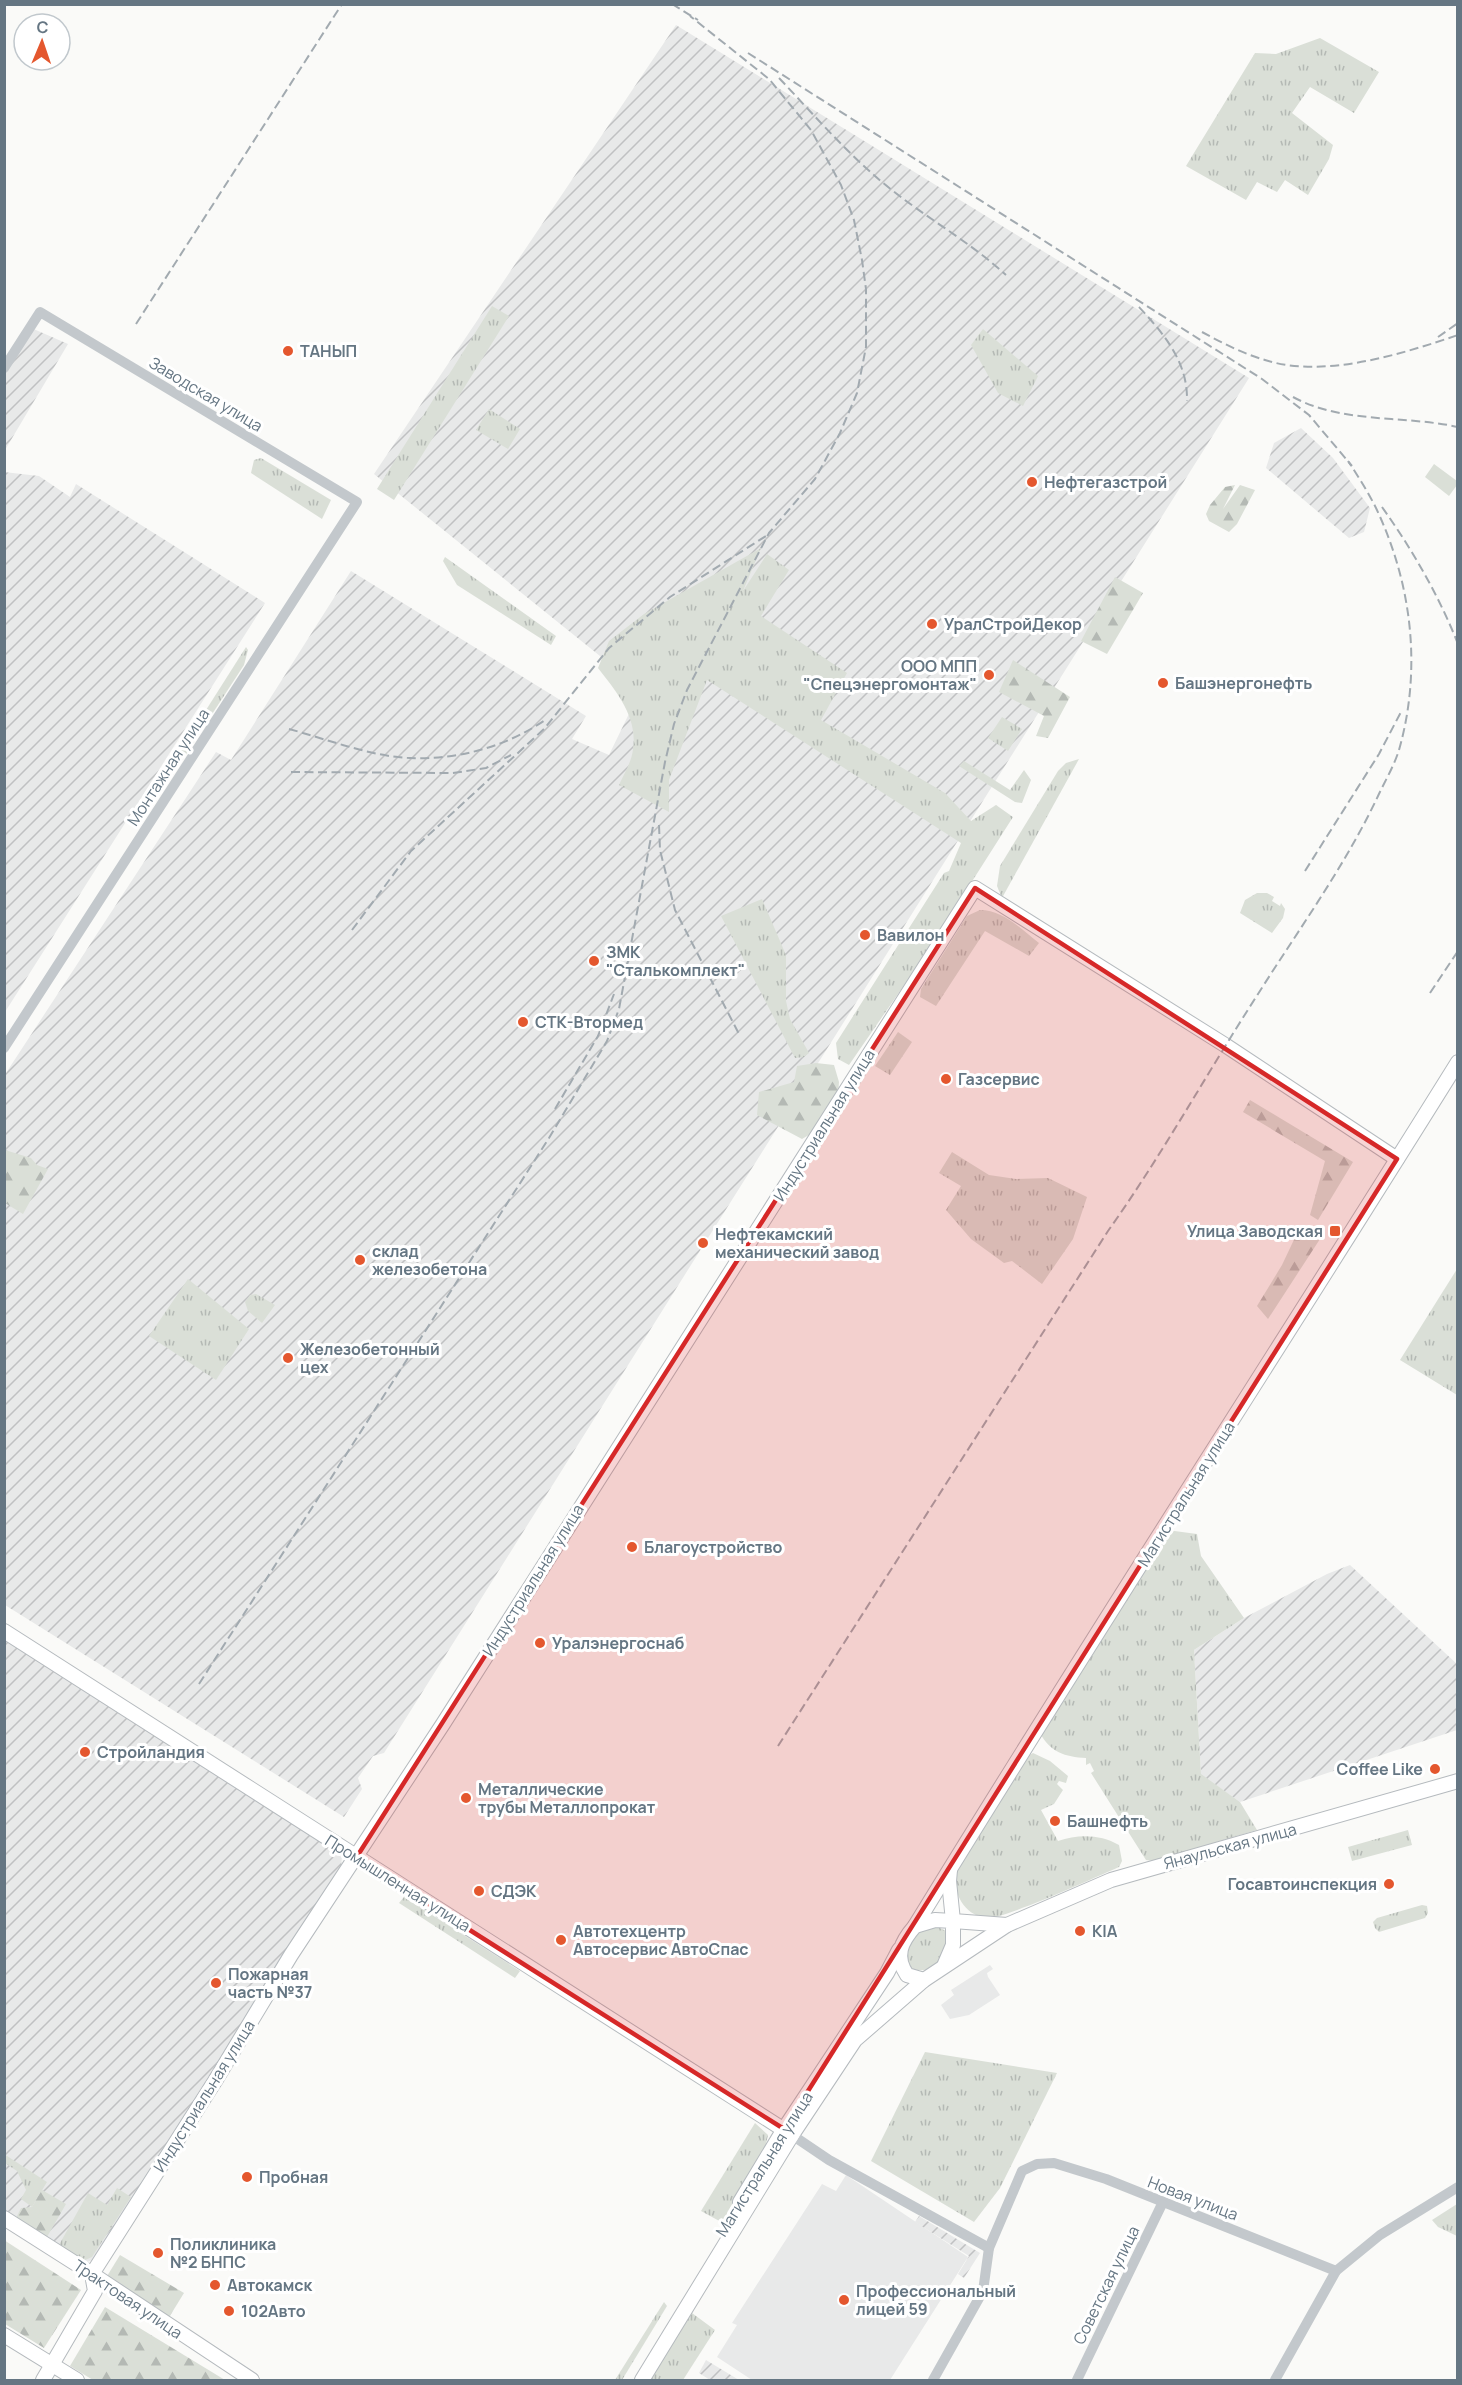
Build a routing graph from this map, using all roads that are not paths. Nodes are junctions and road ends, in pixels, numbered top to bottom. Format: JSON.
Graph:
{"nodes":[{"id":1,"x":4,"y":369,"type":"edge"},
{"id":2,"x":357,"y":502,"type":"joint"},
{"id":3,"x":4,"y":1048,"type":"edge"},
{"id":4,"x":1458,"y":1062,"type":"edge"},
{"id":5,"x":1397,"y":1159,"type":"junction"},
{"id":6,"x":4,"y":1631,"type":"edge"},
{"id":7,"x":1458,"y":1781,"type":"edge"},
{"id":8,"x":356,"y":1858,"type":"junction"},
{"id":9,"x":951,"y":1867,"type":"junction"},
{"id":10,"x":952,"y":1921,"type":"junction"},
{"id":11,"x":1007,"y":1925,"type":"junction"},
{"id":12,"x":915,"y":1926,"type":"junction"},
{"id":13,"x":899,"y":1950,"type":"junction"},
{"id":14,"x":944,"y":1966,"type":"junction"},
{"id":15,"x":924,"y":1980,"type":"junction"},
{"id":16,"x":788,"y":2132,"type":"junction"},
{"id":17,"x":1458,"y":2187,"type":"edge"},
{"id":18,"x":1162,"y":2204,"type":"junction"},
{"id":19,"x":4,"y":2218,"type":"edge"},
{"id":20,"x":989,"y":2248,"type":"junction"},
{"id":21,"x":1336,"y":2271,"type":"junction"},
{"id":22,"x":92,"y":2274,"type":"junction"},
{"id":23,"x":4,"y":2335,"type":"edge"},
{"id":24,"x":53,"y":2365,"type":"junction"},
{"id":25,"x":43,"y":2380,"type":"edge"},
{"id":26,"x":77,"y":2380,"type":"edge"},
{"id":27,"x":252,"y":2380,"type":"edge"},
{"id":28,"x":631,"y":2380,"type":"edge"},
{"id":29,"x":642,"y":2380,"type":"edge"},
{"id":30,"x":933,"y":2380,"type":"edge"},
{"id":31,"x":1077,"y":2380,"type":"edge"},
{"id":32,"x":1275,"y":2380,"type":"edge"}],
"edges":[{"from":1,"to":2,"type":"street","name":"Заводская улица"},
{"from":2,"to":3,"type":"street","name":"Монтажная улица"},
{"from":4,"to":5,"type":"main road","name":"Магистральная улица"},
{"from":5,"to":8,"type":"main road","name":"Индустриальная улица"},
{"from":5,"to":9,"type":"main road","name":"Магистральная улица"},
{"from":6,"to":8,"type":"main road","name":"Промышленная улица"},
{"from":7,"to":11,"type":"main road","name":"Янаульская улица"},
{"from":8,"to":16,"type":"main road","name":"Промышленная улица"},
{"from":8,"to":22,"type":"main road","name":"Индустриальная улица"},
{"from":9,"to":10,"type":"main road"},
{"from":9,"to":12,"type":"main road","name":"Магистральная улица"},
{"from":10,"to":11,"type":"main road"},
{"from":10,"to":12,"type":"main road"},
{"from":10,"to":14,"type":"main road"},
{"from":11,"to":14,"type":"main road","name":"Магистральная улица"},
{"from":12,"to":13,"type":"main road","name":"Магистральная улица"},
{"from":13,"to":15,"type":"main road"},
{"from":13,"to":16,"type":"main road","name":"Магистральная улица"},
{"from":14,"to":15,"type":"main road","name":"Магистральная улица"},
{"from":15,"to":16,"type":"main road","name":"Магистральная улица"},
{"from":16,"to":20,"type":"street"},
{"from":16,"to":28,"type":"main road","name":"Магистральная улица"},
{"from":16,"to":29,"type":"main road","name":"Магистральная улица"},
{"from":17,"to":21,"type":"street"},
{"from":18,"to":20,"type":"street","name":"Новая улица"},
{"from":18,"to":21,"type":"street","name":"Новая улица"},
{"from":18,"to":31,"type":"street","name":"Советская улица"},
{"from":19,"to":22,"type":"main road","name":"Трактовая улица"},
{"from":20,"to":30,"type":"street"},
{"from":21,"to":32,"type":"street"},
{"from":22,"to":24,"type":"main road"},
{"from":22,"to":27,"type":"main road","name":"Трактовая улица"},
{"from":23,"to":24,"type":"main road"},
{"from":24,"to":25,"type":"main road"},
{"from":24,"to":26,"type":"main road"}]}
